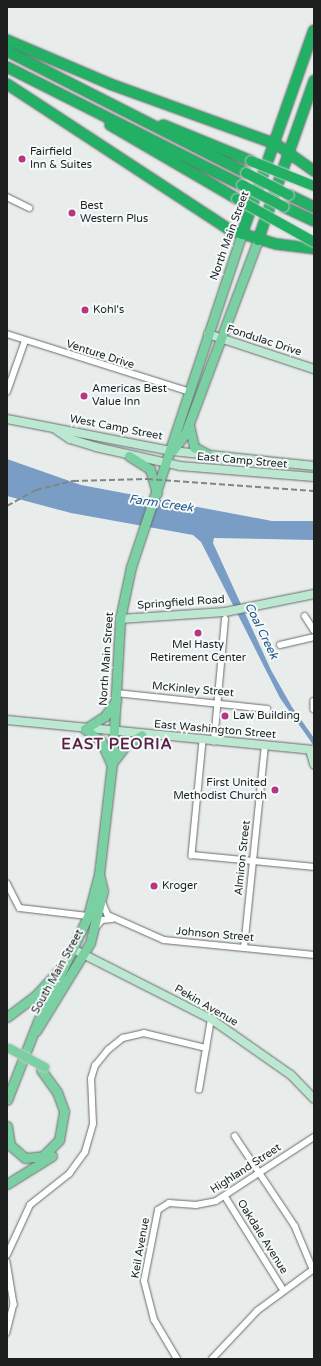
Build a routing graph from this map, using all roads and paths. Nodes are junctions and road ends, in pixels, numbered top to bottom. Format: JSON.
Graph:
{"nodes":[{"id":1,"x":314,"y":30,"type":"edge"},
{"id":2,"x":7,"y":36,"type":"edge"},
{"id":3,"x":7,"y":51,"type":"edge"},
{"id":4,"x":7,"y":67,"type":"edge"},
{"id":5,"x":54,"y":76,"type":"junction"},
{"id":6,"x":314,"y":81,"type":"edge"},
{"id":7,"x":7,"y":84,"type":"edge"},
{"id":8,"x":101,"y":116,"type":"junction"},
{"id":9,"x":276,"y":144,"type":"junction"},
{"id":10,"x":289,"y":152,"type":"junction"},
{"id":11,"x":314,"y":171,"type":"edge"},
{"id":12,"x":314,"y":186,"type":"edge"},
{"id":13,"x":7,"y":196,"type":"edge"},
{"id":14,"x":314,"y":207,"type":"edge"},
{"id":15,"x":30,"y":208,"type":"dead end"},
{"id":16,"x":314,"y":221,"type":"edge"},
{"id":17,"x":242,"y":234,"type":"junction"},
{"id":18,"x":258,"y":240,"type":"junction"},
{"id":19,"x":314,"y":242,"type":"edge"},
{"id":20,"x":314,"y":249,"type":"edge"},
{"id":21,"x":7,"y":334,"type":"edge"},
{"id":22,"x":208,"y":334,"type":"junction"},
{"id":23,"x":220,"y":339,"type":"junction"},
{"id":24,"x":25,"y":341,"type":"junction"},
{"id":25,"x":314,"y":369,"type":"edge"},
{"id":26,"x":188,"y":391,"type":"junction"},
{"id":27,"x":7,"y":392,"type":"edge"},
{"id":28,"x":7,"y":419,"type":"edge"},
{"id":29,"x":188,"y":424,"type":"junction"},
{"id":30,"x":55,"y":429,"type":"junction"},
{"id":31,"x":172,"y":450,"type":"junction"},
{"id":32,"x":129,"y":456,"type":"junction"},
{"id":33,"x":211,"y":456,"type":"junction"},
{"id":34,"x":168,"y":463,"type":"junction"},
{"id":35,"x":314,"y":466,"type":"edge"},
{"id":36,"x":314,"y":477,"type":"edge"},
{"id":37,"x":157,"y":493,"type":"junction"},
{"id":38,"x":314,"y":594,"type":"edge"},
{"id":39,"x":305,"y":616,"type":"dead end"},
{"id":40,"x":120,"y":619,"type":"junction"},
{"id":41,"x":225,"y":619,"type":"dead end"},
{"id":42,"x":314,"y":630,"type":"edge"},
{"id":43,"x":314,"y":637,"type":"edge"},
{"id":44,"x":280,"y":646,"type":"dead end"},
{"id":45,"x":116,"y":697,"type":"junction"},
{"id":46,"x":218,"y":702,"type":"junction"},
{"id":47,"x":267,"y":709,"type":"dead end"},
{"id":48,"x":7,"y":720,"type":"edge"},
{"id":49,"x":85,"y":729,"type":"junction"},
{"id":50,"x":114,"y":732,"type":"junction"},
{"id":51,"x":142,"y":735,"type":"junction"},
{"id":52,"x":203,"y":741,"type":"junction"},
{"id":53,"x":214,"y":742,"type":"junction"},
{"id":54,"x":265,"y":746,"type":"junction"},
{"id":55,"x":312,"y":750,"type":"edge"},
{"id":56,"x":112,"y":764,"type":"junction"},
{"id":57,"x":314,"y":764,"type":"edge"},
{"id":58,"x":252,"y":861,"type":"junction"},
{"id":59,"x":314,"y":867,"type":"edge"},
{"id":60,"x":99,"y":874,"type":"junction"},
{"id":61,"x":7,"y":883,"type":"edge"},
{"id":62,"x":102,"y":899,"type":"junction"},
{"id":63,"x":88,"y":916,"type":"junction"},
{"id":64,"x":118,"y":920,"type":"junction"},
{"id":65,"x":94,"y":931,"type":"junction"},
{"id":66,"x":244,"y":948,"type":"junction"},
{"id":67,"x":79,"y":953,"type":"junction"},
{"id":68,"x":314,"y":955,"type":"edge"},
{"id":69,"x":68,"y":961,"type":"junction"},
{"id":70,"x":7,"y":1017,"type":"edge"},
{"id":71,"x":211,"y":1019,"type":"junction"},
{"id":72,"x":36,"y":1031,"type":"junction"},
{"id":73,"x":206,"y":1048,"type":"junction"},
{"id":74,"x":8,"y":1050,"type":"edge"},
{"id":75,"x":42,"y":1069,"type":"junction"},
{"id":76,"x":199,"y":1090,"type":"dead end"},
{"id":77,"x":314,"y":1099,"type":"edge"},
{"id":78,"x":7,"y":1100,"type":"edge"},
{"id":79,"x":7,"y":1126,"type":"edge"},
{"id":80,"x":235,"y":1136,"type":"dead end"},
{"id":81,"x":314,"y":1137,"type":"edge"},
{"id":82,"x":259,"y":1172,"type":"junction"},
{"id":83,"x":7,"y":1184,"type":"edge"},
{"id":84,"x":225,"y":1196,"type":"junction"},
{"id":85,"x":162,"y":1205,"type":"joint"},
{"id":86,"x":7,"y":1255,"type":"edge"},
{"id":87,"x":7,"y":1262,"type":"edge"},
{"id":88,"x":313,"y":1269,"type":"edge"},
{"id":89,"x":283,"y":1289,"type":"junction"},
{"id":90,"x":7,"y":1332,"type":"edge"},
{"id":91,"x":178,"y":1359,"type":"edge"},
{"id":92,"x":212,"y":1359,"type":"edge"}],
"edges":[{"from":1,"to":9,"type":"highway","name":"North Main Street"},
{"from":2,"to":9,"type":"highway"},
{"from":3,"to":5,"type":"highway"},
{"from":4,"to":8,"type":"highway"},
{"from":5,"to":12,"type":"highway","bridge":true},
{"from":5,"to":14,"type":"highway","bridge":true},
{"from":6,"to":10,"type":"highway","name":"North Main Street"},
{"from":7,"to":17,"type":"highway"},
{"from":8,"to":16,"type":"highway","bridge":true},
{"from":8,"to":19,"type":"highway","bridge":true},
{"from":9,"to":10,"type":"highway"},
{"from":9,"to":17,"type":"highway","name":"North Main Street"},
{"from":10,"to":11,"type":"highway"},
{"from":10,"to":18,"type":"highway","name":"North Main Street"},
{"from":13,"to":15,"type":"street"},
{"from":17,"to":18,"type":"highway"},
{"from":17,"to":22,"type":"main road","name":"North Main Street"},
{"from":18,"to":20,"type":"highway"},
{"from":18,"to":23,"type":"main road","name":"North Main Street"},
{"from":21,"to":24,"type":"street","name":"Venture Drive"},
{"from":22,"to":23,"type":"main road","name":"Fondulac Drive"},
{"from":22,"to":26,"type":"main road","name":"North Main Street"},
{"from":23,"to":25,"type":"main road","name":"Fondulac Drive"},
{"from":23,"to":29,"type":"main road","name":"North Main Street"},
{"from":24,"to":26,"type":"street","name":"Venture Drive"},
{"from":24,"to":27,"type":"street"},
{"from":26,"to":31,"type":"main road","name":"North Main Street"},
{"from":28,"to":30,"type":"main road","name":"West Camp Street"},
{"from":29,"to":31,"type":"main road","name":"North Main Street"},
{"from":29,"to":33,"type":"main road"},
{"from":30,"to":31,"type":"main road","name":"West Camp Street"},
{"from":30,"to":32,"type":"main road","name":"West Camp Street"},
{"from":31,"to":33,"type":"main road","name":"East Camp Street"},
{"from":31,"to":34,"type":"main road","name":"North Main Street"},
{"from":32,"to":34,"type":"main road","name":"West Camp Street"},
{"from":32,"to":37,"type":"main road"},
{"from":33,"to":35,"type":"main road","name":"East Camp Street"},
{"from":34,"to":36,"type":"main road","name":"East Camp Street"},
{"from":34,"to":37,"type":"main road","name":"North Main Street"},
{"from":37,"to":40,"type":"main road","name":"North Main Street"},
{"from":38,"to":40,"type":"main road","name":"Springfield Road"},
{"from":39,"to":42,"type":"street"},
{"from":40,"to":45,"type":"main road","name":"North Main Street"},
{"from":41,"to":46,"type":"street"},
{"from":43,"to":44,"type":"street"},
{"from":45,"to":46,"type":"street","name":"McKinley Street"},
{"from":45,"to":49,"type":"main road"},
{"from":45,"to":50,"type":"main road","name":"North Main Street"},
{"from":46,"to":47,"type":"street","name":"McKinley Street"},
{"from":46,"to":53,"type":"street"},
{"from":48,"to":49,"type":"main road","name":"East Washington Street"},
{"from":49,"to":50,"type":"main road","name":"East Washington Street"},
{"from":49,"to":56,"type":"main road"},
{"from":50,"to":51,"type":"main road","name":"East Washington Street"},
{"from":50,"to":56,"type":"main road","name":"South Main Street"},
{"from":51,"to":52,"type":"main road","name":"East Washington Street"},
{"from":51,"to":56,"type":"main road"},
{"from":52,"to":53,"type":"main road","name":"East Washington Street"},
{"from":52,"to":58,"type":"street"},
{"from":53,"to":54,"type":"main road","name":"East Washington Street"},
{"from":54,"to":55,"type":"main road","name":"East Washington Street"},
{"from":54,"to":58,"type":"street","name":"Almiron Street"},
{"from":55,"to":57,"type":"main road"},
{"from":56,"to":60,"type":"main road","name":"South Main Street"},
{"from":58,"to":59,"type":"street"},
{"from":58,"to":66,"type":"street","name":"Almiron Street"},
{"from":60,"to":62,"type":"main road","name":"South Main Street"},
{"from":60,"to":63,"type":"main road","name":"South Main Street"},
{"from":61,"to":63,"type":"street"},
{"from":62,"to":64,"type":"street","name":"Johnson Street"},
{"from":62,"to":65,"type":"main road","name":"South Main Street"},
{"from":63,"to":67,"type":"main road","name":"South Main Street"},
{"from":64,"to":65,"type":"street"},
{"from":64,"to":66,"type":"street","name":"Johnson Street"},
{"from":65,"to":67,"type":"main road","name":"South Main Street"},
{"from":66,"to":68,"type":"street","name":"Johnson Street"},
{"from":67,"to":69,"type":"main road","name":"South Main Street"},
{"from":67,"to":71,"type":"main road","name":"Pekin Avenue"},
{"from":67,"to":72,"type":"main road","name":"South Main Street"},
{"from":69,"to":70,"type":"main road"},
{"from":69,"to":72,"type":"main road","name":"South Main Street"},
{"from":71,"to":73,"type":"street"},
{"from":71,"to":77,"type":"main road","name":"Pekin Avenue"},
{"from":72,"to":78,"type":"main road","name":"South Main Street"},
{"from":73,"to":76,"type":"street"},
{"from":73,"to":86,"type":"street"},
{"from":74,"to":75,"type":"main road"},
{"from":75,"to":79,"type":"main road"},
{"from":75,"to":83,"type":"main road"},
{"from":80,"to":82,"type":"street"},
{"from":81,"to":82,"type":"street","name":"Highland Street"},
{"from":82,"to":84,"type":"street","name":"Highland Street"},
{"from":82,"to":88,"type":"street"},
{"from":84,"to":85,"type":"street","name":"Highland Street"},
{"from":84,"to":89,"type":"street","name":"Oakdale Avenue"},
{"from":85,"to":91,"type":"street","name":"Keil Avenue"},
{"from":87,"to":90,"type":"street"},
{"from":88,"to":89,"type":"street"},
{"from":89,"to":92,"type":"street"}]}
